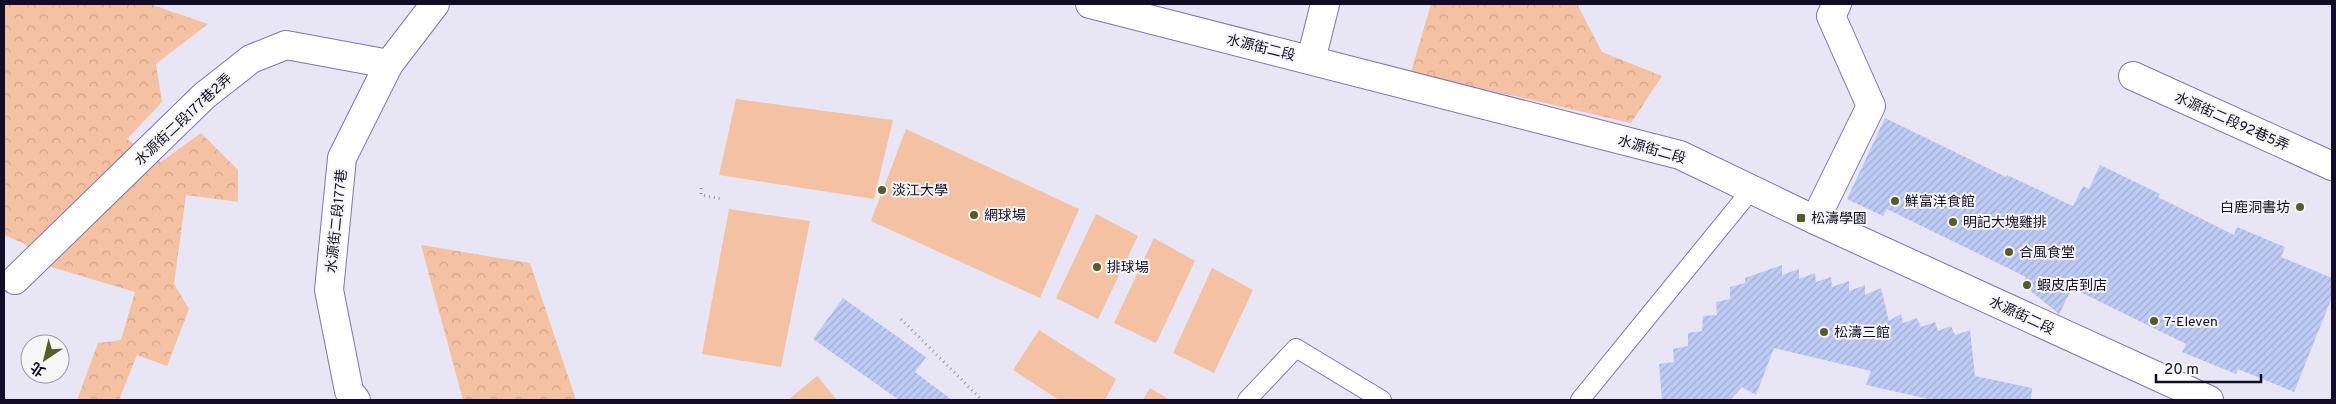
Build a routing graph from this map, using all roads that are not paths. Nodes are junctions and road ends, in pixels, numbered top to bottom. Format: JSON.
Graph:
{"nodes":[{"id":1,"x":435,"y":4,"type":"edge"},
{"id":2,"x":1090,"y":4,"type":"edge"},
{"id":3,"x":1325,"y":4,"type":"edge"},
{"id":4,"x":1831,"y":8,"type":"edge"},
{"id":5,"x":1311,"y":60,"type":"junction"},
{"id":6,"x":389,"y":64,"type":"junction"},
{"id":7,"x":2133,"y":76,"type":"dead end"},
{"id":8,"x":2332,"y":166,"type":"edge"},
{"id":9,"x":1752,"y":188,"type":"junction"},
{"id":10,"x":1815,"y":220,"type":"junction"},
{"id":11,"x":15,"y":280,"type":"dead end"},
{"id":12,"x":356,"y":400,"type":"edge"},
{"id":13,"x":1247,"y":400,"type":"edge"},
{"id":14,"x":1382,"y":400,"type":"edge"},
{"id":15,"x":1580,"y":400,"type":"edge"},
{"id":16,"x":2209,"y":400,"type":"edge"}],
"edges":[{"from":1,"to":6,"type":"street","name":"水源街二段177巷"},
{"from":2,"to":5,"type":"street","name":"水源街二段"},
{"from":3,"to":5,"type":"street"},
{"from":4,"to":10,"type":"street"},
{"from":5,"to":9,"type":"street","name":"水源街二段"},
{"from":6,"to":11,"type":"street","name":"水源街二段177巷2弄"},
{"from":6,"to":12,"type":"street","name":"水源街二段177巷"},
{"from":7,"to":8,"type":"street","name":"水源街二段92巷5弄"},
{"from":9,"to":10,"type":"street","name":"水源街二段"},
{"from":9,"to":15,"type":"lane"},
{"from":10,"to":16,"type":"street","name":"水源街二段"},
{"from":13,"to":14,"type":"lane"}]}
